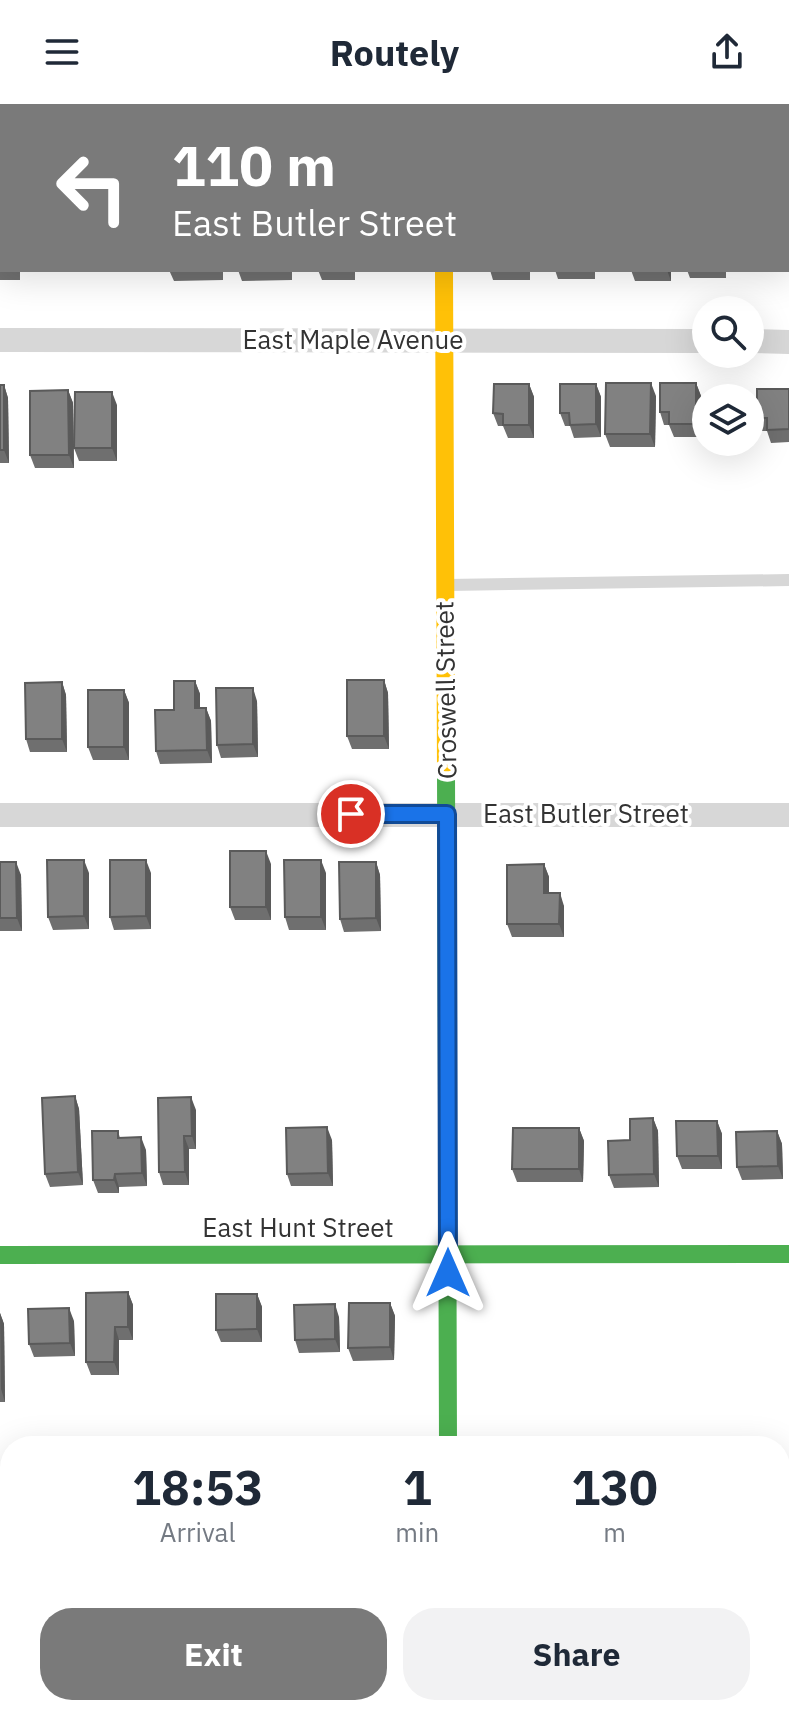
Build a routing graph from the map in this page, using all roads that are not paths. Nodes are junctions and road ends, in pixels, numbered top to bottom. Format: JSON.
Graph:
{"nodes":[{"id":1,"x":444,"y":272,"type":"edge"},
{"id":2,"x":0,"y":340,"type":"edge"},
{"id":3,"x":444,"y":340,"type":"junction"},
{"id":4,"x":692,"y":341,"type":"edge"},
{"id":5,"x":764,"y":341,"type":"edge"},
{"id":6,"x":789,"y":342,"type":"edge"},
{"id":7,"x":789,"y":580,"type":"edge"},
{"id":8,"x":443,"y":585,"type":"junction"},
{"id":9,"x":447,"y":814,"type":"junction"},
{"id":10,"x":0,"y":815,"type":"edge"},
{"id":11,"x":789,"y":815,"type":"edge"},
{"id":12,"x":447,"y":1254,"type":"junction"},
{"id":13,"x":789,"y":1254,"type":"edge"},
{"id":14,"x":0,"y":1255,"type":"edge"},
{"id":15,"x":448,"y":1436,"type":"edge"}],
"edges":[{"from":1,"to":3,"type":"street","name":"Croswell Street"},
{"from":2,"to":3,"type":"street","name":"East Maple Avenue"},
{"from":3,"to":4,"type":"street","name":"East Maple Avenue"},
{"from":3,"to":8,"type":"street","name":"Croswell Street"},
{"from":5,"to":6,"type":"street"},
{"from":7,"to":8,"type":"lane"},
{"from":8,"to":9,"type":"street","name":"Croswell Street"},
{"from":9,"to":10,"type":"street","name":"East Butler Street"},
{"from":9,"to":11,"type":"street","name":"East Butler Street"},
{"from":9,"to":12,"type":"street","name":"Croswell Street"},
{"from":12,"to":13,"type":"street","name":"East Hunt Street"},
{"from":12,"to":14,"type":"street","name":"East Hunt Street"},
{"from":12,"to":15,"type":"street","name":"Croswell Street"}]}
